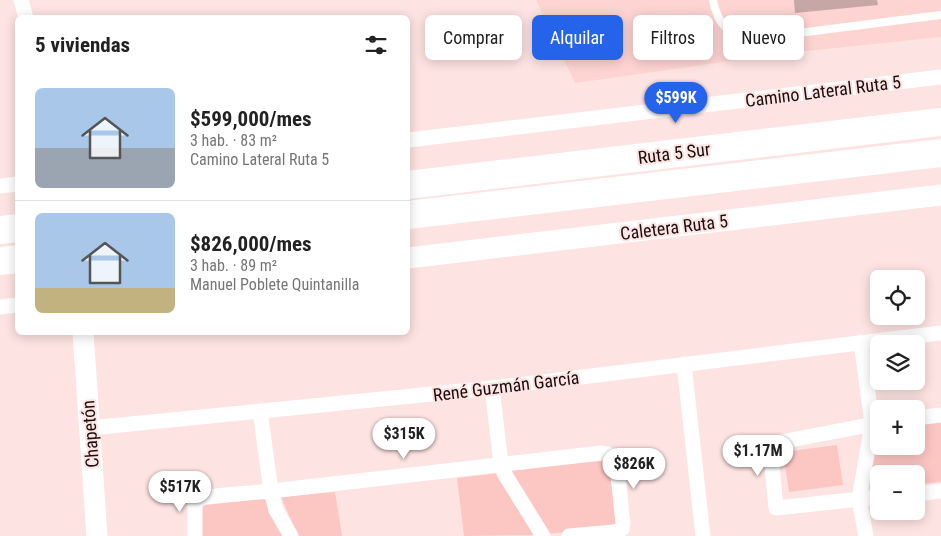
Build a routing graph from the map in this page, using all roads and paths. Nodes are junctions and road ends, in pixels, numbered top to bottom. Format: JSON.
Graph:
{"nodes":[{"id":1,"x":21,"y":0,"type":"edge"},
{"id":2,"x":713,"y":0,"type":"edge"},
{"id":3,"x":25,"y":15,"type":"edge"},
{"id":4,"x":941,"y":15,"type":"edge"},
{"id":5,"x":941,"y":77,"type":"edge"},
{"id":6,"x":941,"y":122,"type":"edge"},
{"id":7,"x":410,"y":140,"type":"edge"},
{"id":8,"x":941,"y":153,"type":"edge"},
{"id":9,"x":15,"y":184,"type":"edge"},
{"id":10,"x":410,"y":185,"type":"edge"},
{"id":11,"x":0,"y":186,"type":"edge"},
{"id":12,"x":941,"y":195,"type":"edge"},
{"id":13,"x":410,"y":215,"type":"edge"},
{"id":14,"x":15,"y":228,"type":"edge"},
{"id":15,"x":0,"y":230,"type":"edge"},
{"id":16,"x":410,"y":258,"type":"edge"},
{"id":17,"x":15,"y":259,"type":"edge"},
{"id":18,"x":0,"y":261,"type":"edge"},
{"id":19,"x":15,"y":305,"type":"edge"},
{"id":20,"x":0,"y":307,"type":"edge"},
{"id":21,"x":941,"y":333,"type":"edge"},
{"id":22,"x":83,"y":335,"type":"edge"},
{"id":23,"x":861,"y":342,"type":"junction"},
{"id":24,"x":684,"y":364,"type":"junction"},
{"id":25,"x":492,"y":388,"type":"junction"},
{"id":26,"x":871,"y":400,"type":"edge"},
{"id":27,"x":260,"y":412,"type":"junction"},
{"id":28,"x":941,"y":416,"type":"edge"},
{"id":29,"x":925,"y":417,"type":"edge"},
{"id":30,"x":870,"y":425,"type":"edge"},
{"id":31,"x":90,"y":428,"type":"junction"},
{"id":32,"x":870,"y":447,"type":"edge"},
{"id":33,"x":501,"y":464,"type":"junction"},
{"id":34,"x":271,"y":491,"type":"junction"},
{"id":35,"x":941,"y":491,"type":"edge"},
{"id":36,"x":925,"y":493,"type":"edge"},
{"id":37,"x":870,"y":498,"type":"edge"},
{"id":38,"x":859,"y":499,"type":"junction"},
{"id":39,"x":97,"y":536,"type":"edge"},
{"id":40,"x":195,"y":536,"type":"edge"},
{"id":41,"x":291,"y":536,"type":"edge"},
{"id":42,"x":543,"y":536,"type":"edge"},
{"id":43,"x":569,"y":536,"type":"edge"},
{"id":44,"x":703,"y":536,"type":"edge"},
{"id":45,"x":866,"y":536,"type":"edge"}],
"edges":[{"from":1,"to":3,"type":"street"},
{"from":2,"to":4,"type":"lane"},
{"from":5,"to":7,"type":"street","name":"Camino Lateral Ruta 5"},
{"from":6,"to":10,"type":"highway","name":"Ruta 5 Sur"},
{"from":8,"to":13,"type":"highway","name":"Ruta 5 Sur"},
{"from":9,"to":11,"type":"street"},
{"from":12,"to":16,"type":"street","name":"Caletera Ruta 5"},
{"from":14,"to":15,"type":"highway"},
{"from":17,"to":18,"type":"highway"},
{"from":19,"to":20,"type":"street"},
{"from":21,"to":23,"type":"street","name":"René Guzmán García"},
{"from":22,"to":31,"type":"street","name":"Chapetón"},
{"from":23,"to":24,"type":"street","name":"René Guzmán García"},
{"from":23,"to":26,"type":"street"},
{"from":24,"to":25,"type":"street","name":"René Guzmán García"},
{"from":24,"to":44,"type":"street"},
{"from":25,"to":27,"type":"street","name":"René Guzmán García"},
{"from":25,"to":33,"type":"street"},
{"from":27,"to":31,"type":"street","name":"René Guzmán García"},
{"from":27,"to":34,"type":"street"},
{"from":28,"to":29,"type":"street"},
{"from":30,"to":38,"type":"street"},
{"from":31,"to":39,"type":"street","name":"Chapetón"},
{"from":32,"to":38,"type":"street"},
{"from":33,"to":34,"type":"street"},
{"from":33,"to":42,"type":"street"},
{"from":33,"to":43,"type":"street"},
{"from":34,"to":40,"type":"street"},
{"from":34,"to":41,"type":"street"},
{"from":35,"to":36,"type":"street"},
{"from":37,"to":38,"type":"street"},
{"from":38,"to":45,"type":"street"}]}
